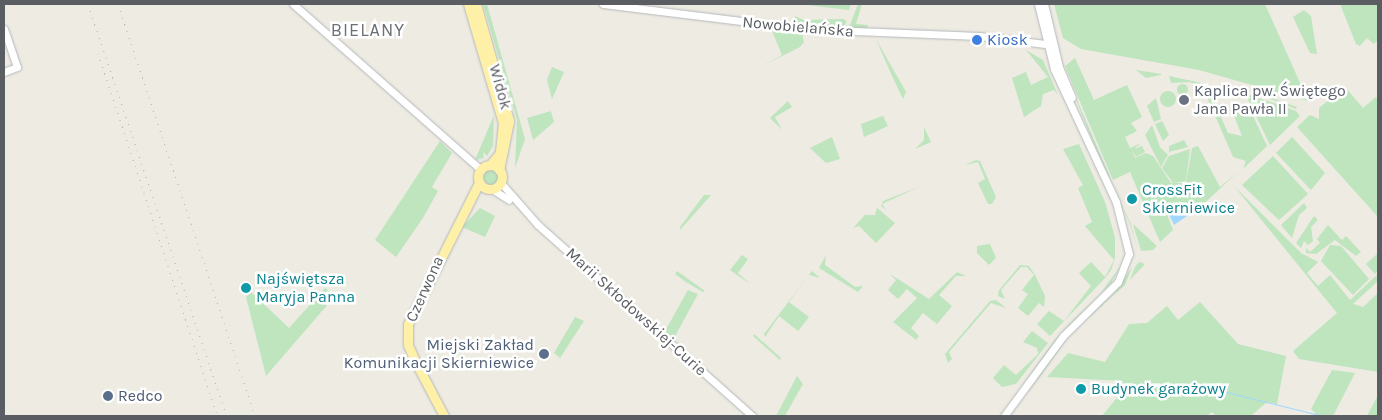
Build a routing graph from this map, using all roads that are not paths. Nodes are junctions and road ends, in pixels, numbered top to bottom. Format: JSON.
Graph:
{"nodes":[{"id":1,"x":293,"y":4,"type":"edge"},
{"id":2,"x":468,"y":4,"type":"edge"},
{"id":3,"x":476,"y":4,"type":"edge"},
{"id":4,"x":603,"y":4,"type":"edge"},
{"id":5,"x":1038,"y":4,"type":"edge"},
{"id":6,"x":1044,"y":4,"type":"edge"},
{"id":7,"x":1041,"y":17,"type":"junction"},
{"id":8,"x":4,"y":30,"type":"edge"},
{"id":9,"x":994,"y":38,"type":"junction"},
{"id":10,"x":1029,"y":41,"type":"junction"},
{"id":11,"x":1050,"y":47,"type":"junction"},
{"id":12,"x":4,"y":72,"type":"edge"},
{"id":13,"x":490,"y":165,"type":"junction"},
{"id":14,"x":481,"y":170,"type":"junction"},
{"id":15,"x":499,"y":170,"type":"junction"},
{"id":16,"x":479,"y":183,"type":"junction"},
{"id":17,"x":501,"y":183,"type":"junction"},
{"id":18,"x":490,"y":189,"type":"junction"},
{"id":19,"x":520,"y":207,"type":"junction"},
{"id":20,"x":462,"y":217,"type":"junction"},
{"id":21,"x":444,"y":416,"type":"edge"},
{"id":22,"x":752,"y":416,"type":"edge"},
{"id":23,"x":1004,"y":416,"type":"edge"}],
"edges":[{"from":1,"to":14,"type":"street"},
{"from":2,"to":13,"type":"main road","name":"Widok"},
{"from":3,"to":15,"type":"main road","name":"Widok"},
{"from":4,"to":9,"type":"street","name":"Nowobielańska"},
{"from":5,"to":7,"type":"street"},
{"from":6,"to":11,"type":"street"},
{"from":7,"to":10,"type":"street"},
{"from":7,"to":11,"type":"street"},
{"from":8,"to":12,"type":"street"},
{"from":9,"to":10,"type":"street","name":"Nowobielańska"},
{"from":9,"to":11,"type":"street","name":"Nowobielańska"},
{"from":10,"to":11,"type":"street","name":"Nowobielańska"},
{"from":11,"to":23,"type":"street"},
{"from":13,"to":14,"type":"main road"},
{"from":13,"to":15,"type":"main road"},
{"from":14,"to":16,"type":"main road"},
{"from":15,"to":17,"type":"main road"},
{"from":16,"to":18,"type":"main road"},
{"from":16,"to":20,"type":"main road","name":"Czerwona"},
{"from":17,"to":18,"type":"main road"},
{"from":17,"to":19,"type":"street","name":"Marii Skłodowskiej-Curie"},
{"from":18,"to":19,"type":"street","name":"Marii Skłodowskiej-Curie"},
{"from":18,"to":20,"type":"main road","name":"Czerwona"},
{"from":19,"to":22,"type":"street","name":"Marii Skłodowskiej-Curie"},
{"from":20,"to":21,"type":"main road","name":"Czerwona"}]}
